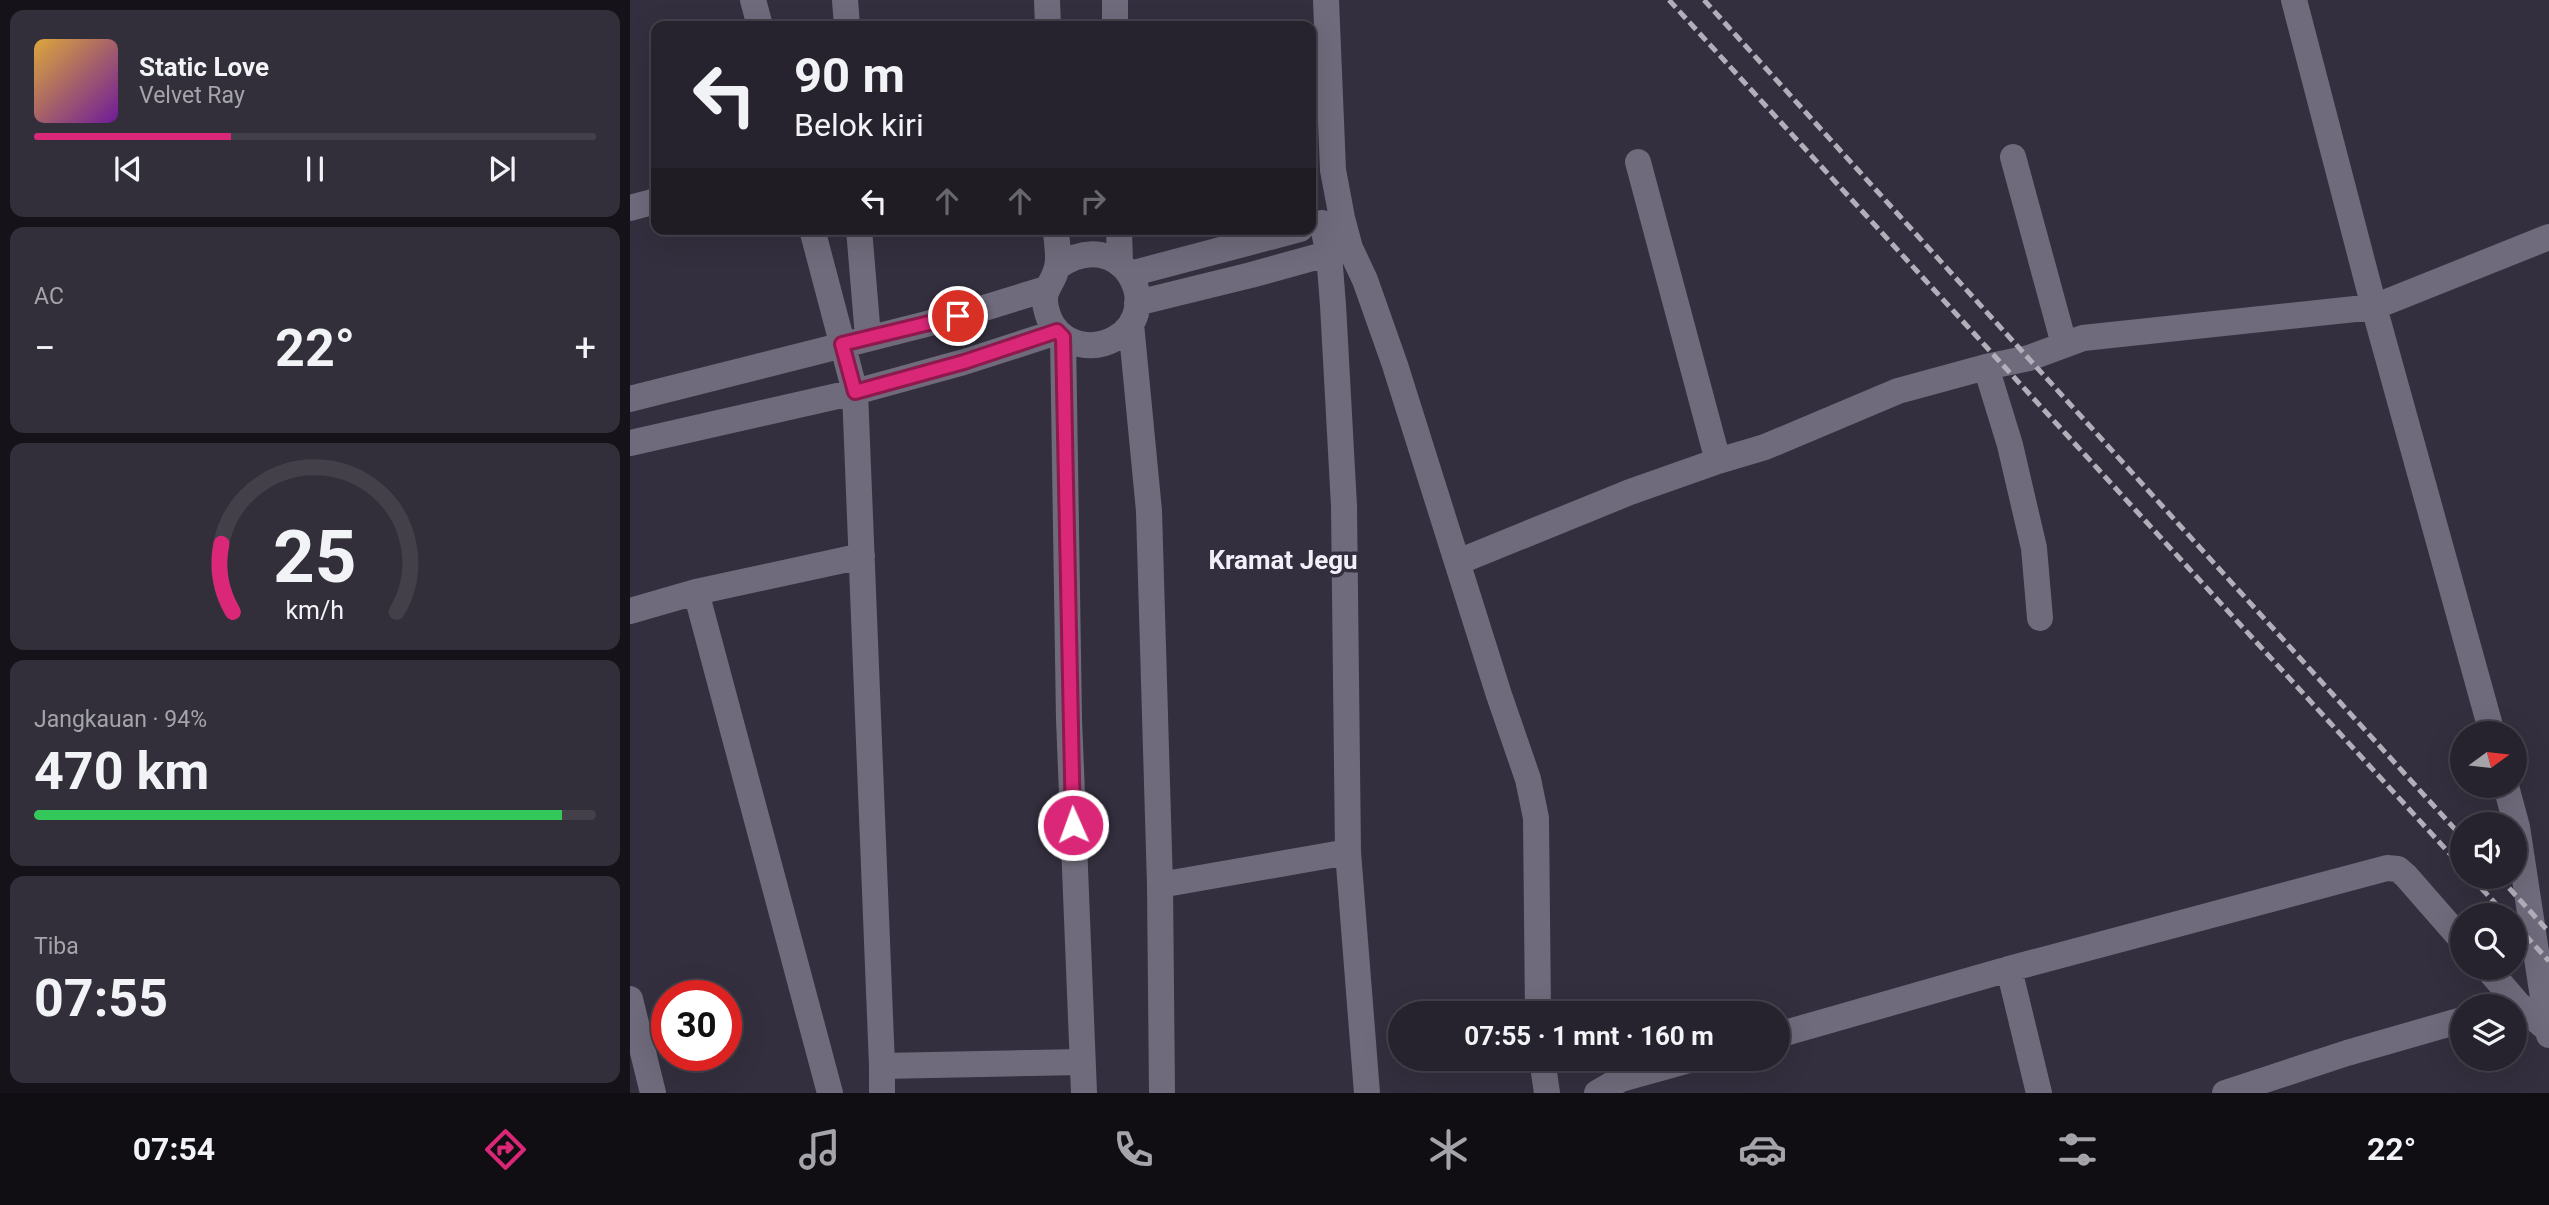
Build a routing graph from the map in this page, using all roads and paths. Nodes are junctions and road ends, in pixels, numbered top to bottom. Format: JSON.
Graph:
{"nodes":[{"id":1,"x":753,"y":0,"type":"edge"},
{"id":2,"x":845,"y":0,"type":"edge"},
{"id":3,"x":1047,"y":0,"type":"edge"},
{"id":4,"x":1115,"y":0,"type":"edge"},
{"id":5,"x":1326,"y":0,"type":"edge"},
{"id":6,"x":2294,"y":0,"type":"edge"},
{"id":7,"x":759,"y":21,"type":"edge"},
{"id":8,"x":847,"y":21,"type":"edge"},
{"id":9,"x":1048,"y":21,"type":"edge"},
{"id":10,"x":1115,"y":21,"type":"edge"},
{"id":11,"x":2013,"y":157,"type":"dead end"},
{"id":12,"x":1638,"y":162,"type":"dead end"},
{"id":13,"x":651,"y":202,"type":"edge"},
{"id":14,"x":630,"y":208,"type":"edge"},
{"id":15,"x":1319,"y":224,"type":"edge"},
{"id":16,"x":814,"y":235,"type":"edge"},
{"id":17,"x":860,"y":235,"type":"edge"},
{"id":18,"x":1056,"y":235,"type":"edge"},
{"id":19,"x":1120,"y":235,"type":"edge"},
{"id":20,"x":1270,"y":235,"type":"edge"},
{"id":21,"x":2549,"y":237,"type":"edge"},
{"id":22,"x":1339,"y":251,"type":"junction"},
{"id":23,"x":1125,"y":268,"type":"junction"},
{"id":24,"x":1052,"y":278,"type":"junction"},
{"id":25,"x":2374,"y":307,"type":"junction"},
{"id":26,"x":1134,"y":313,"type":"junction"},
{"id":27,"x":1060,"y":334,"type":"junction"},
{"id":28,"x":868,"y":337,"type":"junction"},
{"id":29,"x":842,"y":344,"type":"junction"},
{"id":30,"x":2064,"y":344,"type":"junction"},
{"id":31,"x":1986,"y":367,"type":"junction"},
{"id":32,"x":855,"y":392,"type":"junction"},
{"id":33,"x":630,"y":399,"type":"edge"},
{"id":34,"x":630,"y":443,"type":"edge"},
{"id":35,"x":1718,"y":461,"type":"junction"},
{"id":36,"x":862,"y":556,"type":"junction"},
{"id":37,"x":1458,"y":562,"type":"junction"},
{"id":38,"x":696,"y":592,"type":"junction"},
{"id":39,"x":630,"y":611,"type":"edge"},
{"id":40,"x":2040,"y":618,"type":"dead end"},
{"id":41,"x":2489,"y":721,"type":"edge"},
{"id":42,"x":2510,"y":798,"type":"edge"},
{"id":43,"x":1348,"y":852,"type":"junction"},
{"id":44,"x":1160,"y":885,"type":"junction"},
{"id":45,"x":2450,"y":926,"type":"edge"},
{"id":46,"x":2009,"y":969,"type":"junction"},
{"id":47,"x":630,"y":999,"type":"edge"},
{"id":48,"x":1538,"y":1001,"type":"edge"},
{"id":49,"x":2527,"y":1016,"type":"edge"},
{"id":50,"x":2450,"y":1024,"type":"edge"},
{"id":51,"x":1790,"y":1032,"type":"edge"},
{"id":52,"x":2548,"y":1034,"type":"edge"},
{"id":53,"x":1082,"y":1062,"type":"junction"},
{"id":54,"x":883,"y":1066,"type":"junction"},
{"id":55,"x":1544,"y":1071,"type":"edge"},
{"id":56,"x":1650,"y":1071,"type":"edge"},
{"id":57,"x":653,"y":1093,"type":"edge"},
{"id":58,"x":831,"y":1093,"type":"edge"},
{"id":59,"x":882,"y":1093,"type":"edge"},
{"id":60,"x":1084,"y":1093,"type":"edge"},
{"id":61,"x":1162,"y":1093,"type":"edge"},
{"id":62,"x":1367,"y":1093,"type":"edge"},
{"id":63,"x":1547,"y":1093,"type":"edge"},
{"id":64,"x":1597,"y":1093,"type":"edge"},
{"id":65,"x":2039,"y":1093,"type":"edge"},
{"id":66,"x":2225,"y":1093,"type":"edge"}],
"edges":[{"from":1,"to":7,"type":"street"},
{"from":2,"to":8,"type":"street"},
{"from":3,"to":9,"type":"street"},
{"from":4,"to":10,"type":"street"},
{"from":5,"to":15,"type":"street"},
{"from":6,"to":25,"type":"street"},
{"from":11,"to":30,"type":"street"},
{"from":12,"to":35,"type":"street"},
{"from":13,"to":14,"type":"street"},
{"from":15,"to":22,"type":"street"},
{"from":16,"to":29,"type":"street"},
{"from":17,"to":28,"type":"street"},
{"from":18,"to":24,"type":"street"},
{"from":19,"to":23,"type":"street"},
{"from":20,"to":23,"type":"street"},
{"from":21,"to":25,"type":"street"},
{"from":22,"to":26,"type":"street"},
{"from":22,"to":37,"type":"street"},
{"from":22,"to":43,"type":"street"},
{"from":23,"to":24,"type":"street"},
{"from":23,"to":26,"type":"street"},
{"from":24,"to":27,"type":"street"},
{"from":24,"to":28,"type":"street"},
{"from":25,"to":30,"type":"street"},
{"from":25,"to":41,"type":"street"},
{"from":26,"to":27,"type":"street"},
{"from":26,"to":44,"type":"street"},
{"from":27,"to":32,"type":"street"},
{"from":27,"to":53,"type":"street"},
{"from":28,"to":29,"type":"street"},
{"from":29,"to":32,"type":"street"},
{"from":29,"to":33,"type":"street"},
{"from":30,"to":31,"type":"street"},
{"from":31,"to":35,"type":"street"},
{"from":31,"to":40,"type":"street"},
{"from":32,"to":34,"type":"street"},
{"from":32,"to":36,"type":"street"},
{"from":35,"to":37,"type":"street"},
{"from":36,"to":38,"type":"street"},
{"from":36,"to":54,"type":"street"},
{"from":37,"to":48,"type":"street"},
{"from":38,"to":39,"type":"street"},
{"from":38,"to":58,"type":"street"},
{"from":42,"to":52,"type":"street"},
{"from":43,"to":44,"type":"street"},
{"from":43,"to":62,"type":"street"},
{"from":44,"to":61,"type":"street"},
{"from":45,"to":46,"type":"street"},
{"from":46,"to":51,"type":"street"},
{"from":46,"to":65,"type":"street"},
{"from":47,"to":57,"type":"street"},
{"from":49,"to":52,"type":"street"},
{"from":50,"to":66,"type":"street"},
{"from":53,"to":54,"type":"street"},
{"from":53,"to":60,"type":"street"},
{"from":54,"to":59,"type":"street"},
{"from":55,"to":63,"type":"street"},
{"from":56,"to":64,"type":"street"}]}
